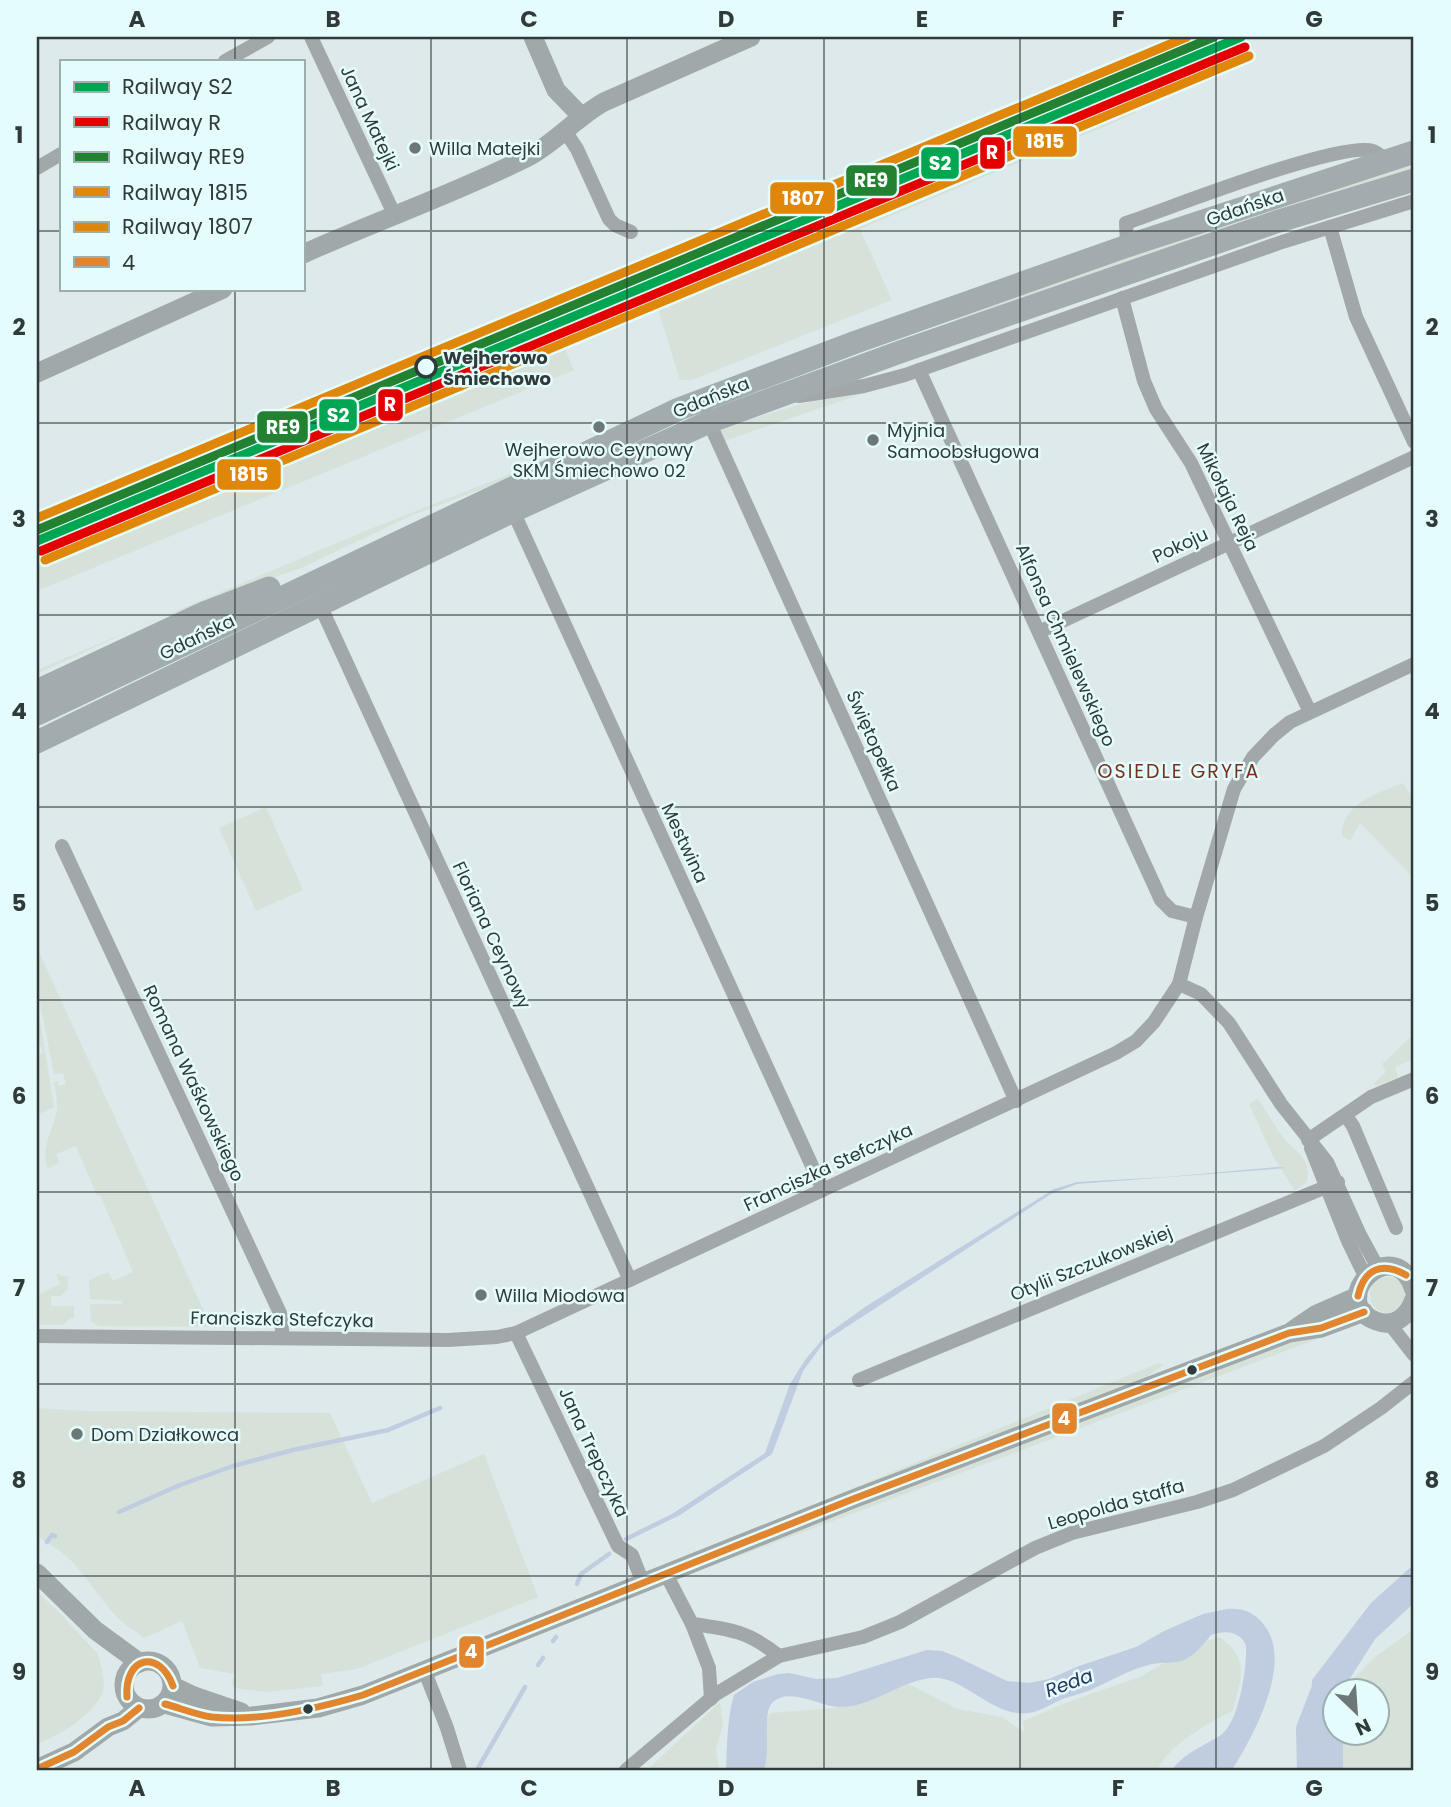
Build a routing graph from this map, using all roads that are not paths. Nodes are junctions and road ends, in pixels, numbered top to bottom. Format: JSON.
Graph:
{"nodes":[{"id":1,"x":268,"y":37,"type":"edge"},
{"id":2,"x":311,"y":37,"type":"edge"},
{"id":3,"x":533,"y":37,"type":"edge"},
{"id":4,"x":751,"y":37,"type":"edge"},
{"id":5,"x":227,"y":60,"type":"edge"},
{"id":6,"x":582,"y":117,"type":"junction"},
{"id":7,"x":565,"y":131,"type":"junction"},
{"id":8,"x":1414,"y":152,"type":"edge"},
{"id":9,"x":60,"y":155,"type":"edge"},
{"id":10,"x":37,"y":168,"type":"edge"},
{"id":11,"x":1414,"y":180,"type":"edge"},
{"id":12,"x":1414,"y":201,"type":"edge"},
{"id":13,"x":395,"y":216,"type":"junction"},
{"id":14,"x":1330,"y":227,"type":"junction"},
{"id":15,"x":631,"y":232,"type":"dead end"},
{"id":16,"x":304,"y":254,"type":"edge"},
{"id":17,"x":221,"y":290,"type":"edge"},
{"id":18,"x":1122,"y":298,"type":"junction"},
{"id":19,"x":919,"y":370,"type":"junction"},
{"id":20,"x":37,"y":373,"type":"edge"},
{"id":21,"x":713,"y":395,"type":"junction"},
{"id":22,"x":770,"y":399,"type":"junction"},
{"id":23,"x":709,"y":422,"type":"junction"},
{"id":24,"x":1414,"y":442,"type":"edge"},
{"id":25,"x":1414,"y":457,"type":"edge"},
{"id":26,"x":513,"y":511,"type":"junction"},
{"id":27,"x":1229,"y":543,"type":"junction"},
{"id":28,"x":317,"y":580,"type":"junction"},
{"id":29,"x":320,"y":605,"type":"junction"},
{"id":30,"x":1039,"y":632,"type":"junction"},
{"id":31,"x":103,"y":659,"type":"junction"},
{"id":32,"x":1414,"y":664,"type":"edge"},
{"id":33,"x":37,"y":678,"type":"edge"},
{"id":34,"x":37,"y":691,"type":"edge"},
{"id":35,"x":1310,"y":712,"type":"junction"},
{"id":36,"x":37,"y":714,"type":"edge"},
{"id":37,"x":37,"y":741,"type":"edge"},
{"id":38,"x":62,"y":846,"type":"dead end"},
{"id":39,"x":1196,"y":917,"type":"junction"},
{"id":40,"x":1178,"y":984,"type":"junction"},
{"id":41,"x":1414,"y":1079,"type":"edge"},
{"id":42,"x":1016,"y":1101,"type":"junction"},
{"id":43,"x":1346,"y":1116,"type":"junction"},
{"id":44,"x":1308,"y":1140,"type":"junction"},
{"id":45,"x":1331,"y":1185,"type":"junction"},
{"id":46,"x":823,"y":1190,"type":"junction"},
{"id":47,"x":1396,"y":1228,"type":"dead end"},
{"id":48,"x":1372,"y":1272,"type":"junction"},
{"id":49,"x":1412,"y":1279,"type":"edge"},
{"id":50,"x":630,"y":1280,"type":"junction"},
{"id":51,"x":1361,"y":1304,"type":"junction"},
{"id":52,"x":1403,"y":1313,"type":"edge"},
{"id":53,"x":516,"y":1333,"type":"junction"},
{"id":54,"x":37,"y":1336,"type":"edge"},
{"id":55,"x":283,"y":1338,"type":"junction"},
{"id":56,"x":1414,"y":1354,"type":"edge"},
{"id":57,"x":859,"y":1380,"type":"dead end"},
{"id":58,"x":1414,"y":1382,"type":"edge"},
{"id":59,"x":37,"y":1573,"type":"edge"},
{"id":60,"x":666,"y":1574,"type":"junction"},
{"id":61,"x":643,"y":1583,"type":"junction"},
{"id":62,"x":692,"y":1624,"type":"junction"},
{"id":63,"x":779,"y":1656,"type":"junction"},
{"id":64,"x":133,"y":1668,"type":"junction"},
{"id":65,"x":425,"y":1672,"type":"junction"},
{"id":66,"x":169,"y":1695,"type":"junction"},
{"id":67,"x":711,"y":1699,"type":"junction"},
{"id":68,"x":133,"y":1702,"type":"junction"},
{"id":69,"x":37,"y":1769,"type":"edge"},
{"id":70,"x":460,"y":1770,"type":"edge"},
{"id":71,"x":626,"y":1770,"type":"edge"}],
"edges":[{"from":1,"to":5,"type":"street"},
{"from":2,"to":13,"type":"street","name":"Jana Matejki"},
{"from":3,"to":6,"type":"main road"},
{"from":4,"to":6,"type":"main road"},
{"from":6,"to":7,"type":"main road"},
{"from":7,"to":13,"type":"main road"},
{"from":7,"to":15,"type":"street"},
{"from":8,"to":21,"type":"main road","name":"Gdańska"},
{"from":9,"to":10,"type":"street"},
{"from":11,"to":22,"type":"main road","name":"Gdańska"},
{"from":12,"to":14,"type":"street","name":"Gdańska"},
{"from":13,"to":16,"type":"main road"},
{"from":14,"to":18,"type":"street","name":"Gdańska"},
{"from":14,"to":24,"type":"street"},
{"from":17,"to":20,"type":"main road"},
{"from":18,"to":19,"type":"street","name":"Gdańska"},
{"from":18,"to":27,"type":"street","name":"Mikołaja Reja"},
{"from":19,"to":22,"type":"street","name":"Gdańska"},
{"from":19,"to":30,"type":"street","name":"Alfonsa Chmielewskiego"},
{"from":21,"to":23,"type":"street"},
{"from":21,"to":28,"type":"main road","name":"Gdańska"},
{"from":22,"to":23,"type":"main road","name":"Gdańska"},
{"from":23,"to":26,"type":"main road","name":"Gdańska"},
{"from":23,"to":42,"type":"street","name":"Świętopełka"},
{"from":25,"to":27,"type":"street","name":"Pokoju"},
{"from":26,"to":29,"type":"main road","name":"Gdańska"},
{"from":26,"to":46,"type":"street","name":"Mestwina"},
{"from":27,"to":30,"type":"street","name":"Pokoju"},
{"from":27,"to":35,"type":"street","name":"Mikołaja Reja"},
{"from":28,"to":31,"type":"main road"},
{"from":28,"to":36,"type":"main road","name":"Gdańska"},
{"from":29,"to":37,"type":"main road","name":"Gdańska"},
{"from":29,"to":50,"type":"street","name":"Floriana Ceynowy"},
{"from":30,"to":39,"type":"street","name":"Alfonsa Chmielewskiego"},
{"from":31,"to":33,"type":"main road"},
{"from":31,"to":34,"type":"main road"},
{"from":32,"to":35,"type":"street","name":"Franciszka Stefczyka"},
{"from":35,"to":39,"type":"street","name":"Franciszka Stefczyka"},
{"from":38,"to":55,"type":"street","name":"Romana Waśkowskiego"},
{"from":39,"to":40,"type":"street","name":"Franciszka Stefczyka"},
{"from":40,"to":42,"type":"street","name":"Franciszka Stefczyka"},
{"from":40,"to":44,"type":"street"},
{"from":41,"to":43,"type":"street"},
{"from":42,"to":46,"type":"street","name":"Franciszka Stefczyka"},
{"from":43,"to":44,"type":"street"},
{"from":43,"to":47,"type":"street"},
{"from":44,"to":45,"type":"street"},
{"from":45,"to":48,"type":"street"},
{"from":45,"to":57,"type":"street","name":"Otylii Szczukowskiej"},
{"from":46,"to":50,"type":"street","name":"Franciszka Stefczyka"},
{"from":48,"to":49,"type":"main road"},
{"from":48,"to":51,"type":"main road"},
{"from":50,"to":53,"type":"street","name":"Franciszka Stefczyka"},
{"from":51,"to":52,"type":"main road"},
{"from":51,"to":60,"type":"main road"},
{"from":52,"to":56,"type":"street"},
{"from":53,"to":55,"type":"street","name":"Franciszka Stefczyka"},
{"from":53,"to":61,"type":"street","name":"Jana Trepczyka"},
{"from":54,"to":55,"type":"street","name":"Franciszka Stefczyka"},
{"from":58,"to":63,"type":"street","name":"Leopolda Staffa"},
{"from":59,"to":64,"type":"main road"},
{"from":60,"to":61,"type":"main road"},
{"from":60,"to":62,"type":"street"},
{"from":61,"to":65,"type":"main road"},
{"from":62,"to":63,"type":"street"},
{"from":62,"to":67,"type":"street"},
{"from":63,"to":67,"type":"street","name":"Leopolda Staffa"},
{"from":64,"to":66,"type":"main road"},
{"from":64,"to":68,"type":"main road"},
{"from":65,"to":66,"type":"main road"},
{"from":65,"to":70,"type":"street"},
{"from":66,"to":68,"type":"main road"},
{"from":67,"to":71,"type":"street","name":"Leopolda Staffa"},
{"from":68,"to":69,"type":"main road"}]}
